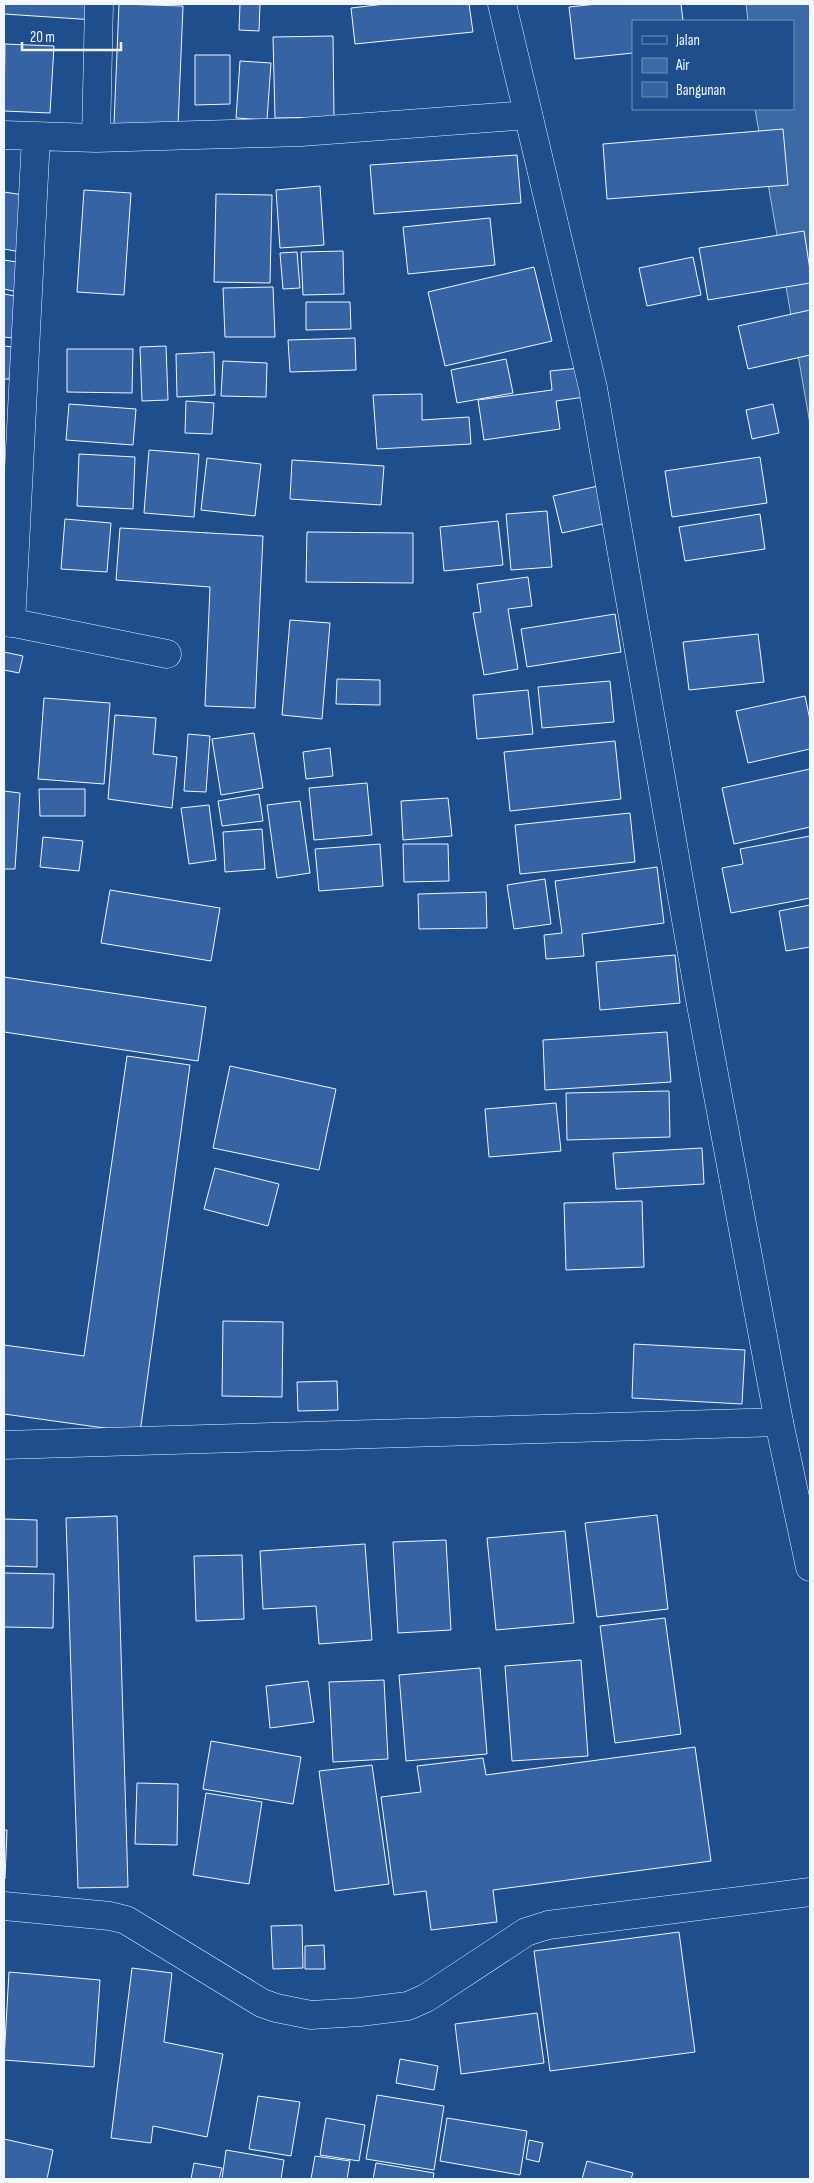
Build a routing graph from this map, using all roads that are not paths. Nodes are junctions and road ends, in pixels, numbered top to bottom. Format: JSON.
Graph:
{"nodes":[{"id":1,"x":99,"y":4,"type":"edge"},
{"id":2,"x":502,"y":4,"type":"edge"},
{"id":3,"x":528,"y":115,"type":"junction"},
{"id":4,"x":4,"y":135,"type":"edge"},
{"id":5,"x":36,"y":137,"type":"junction"},
{"id":6,"x":96,"y":138,"type":"junction"},
{"id":7,"x":8,"y":622,"type":"edge"},
{"id":8,"x":166,"y":654,"type":"dead end"},
{"id":9,"x":779,"y":1422,"type":"junction"},
{"id":10,"x":4,"y":1445,"type":"edge"},
{"id":11,"x":810,"y":1567,"type":"edge"},
{"id":12,"x":810,"y":1892,"type":"edge"},
{"id":13,"x":4,"y":1906,"type":"edge"}],
"edges":[{"from":1,"to":6,"type":"main road"},
{"from":2,"to":3,"type":"main road"},
{"from":3,"to":6,"type":"main road"},
{"from":3,"to":9,"type":"main road"},
{"from":4,"to":5,"type":"main road"},
{"from":5,"to":6,"type":"main road"},
{"from":5,"to":7,"type":"main road"},
{"from":7,"to":8,"type":"main road"},
{"from":9,"to":10,"type":"main road"},
{"from":9,"to":11,"type":"main road"},
{"from":12,"to":13,"type":"main road"}]}
